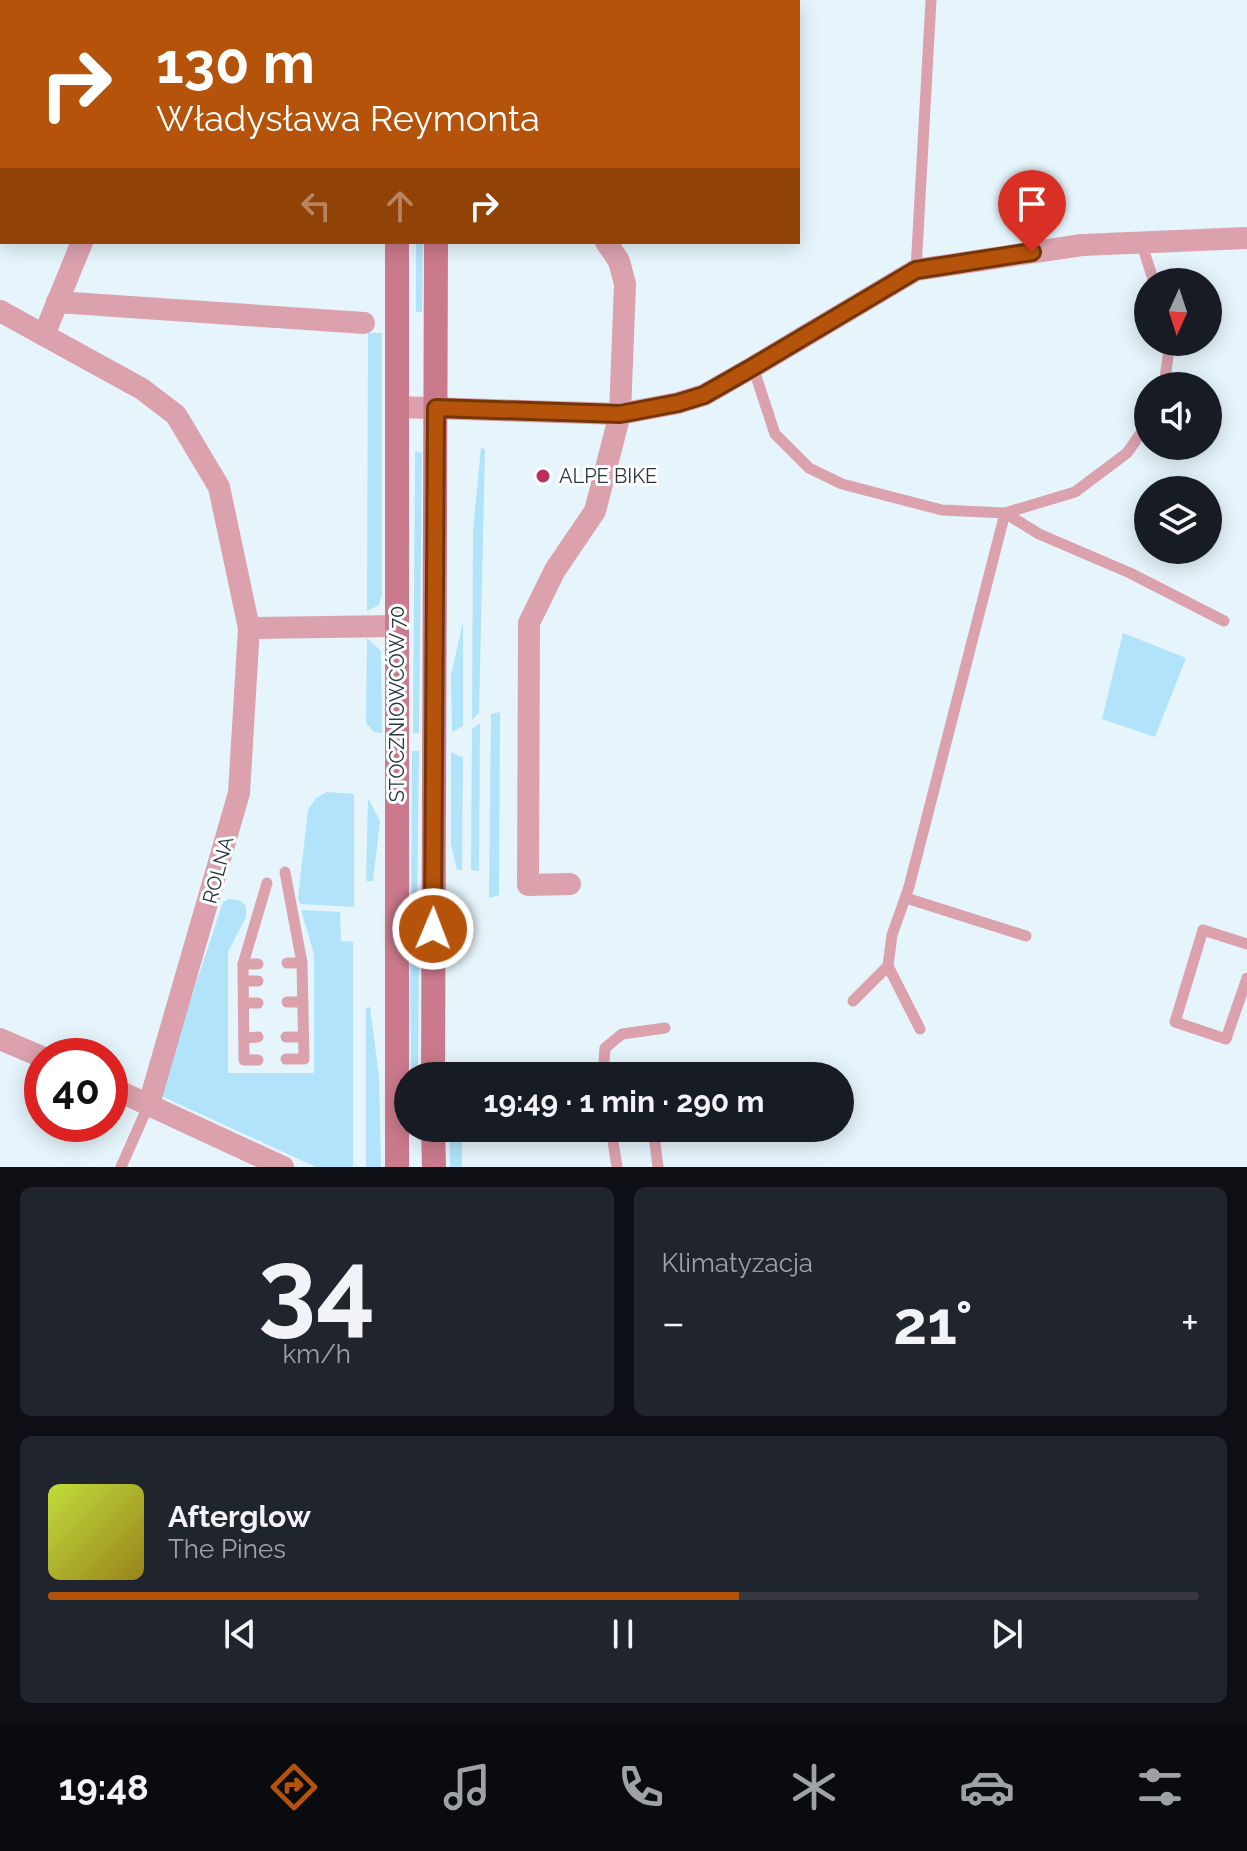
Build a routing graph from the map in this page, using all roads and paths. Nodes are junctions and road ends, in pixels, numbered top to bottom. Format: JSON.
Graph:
{"nodes":[{"id":1,"x":931,"y":0,"type":"edge"},
{"id":2,"x":1247,"y":238,"type":"edge"},
{"id":3,"x":1141,"y":242,"type":"junction"},
{"id":4,"x":81,"y":244,"type":"edge"},
{"id":5,"x":397,"y":244,"type":"edge"},
{"id":6,"x":436,"y":244,"type":"edge"},
{"id":7,"x":607,"y":244,"type":"edge"},
{"id":8,"x":1149,"y":268,"type":"edge"},
{"id":9,"x":916,"y":270,"type":"junction"},
{"id":10,"x":57,"y":302,"type":"junction"},
{"id":11,"x":0,"y":311,"type":"edge"},
{"id":12,"x":364,"y":323,"type":"dead end"},
{"id":13,"x":44,"y":335,"type":"junction"},
{"id":14,"x":753,"y":367,"type":"junction"},
{"id":15,"x":396,"y":407,"type":"junction"},
{"id":16,"x":436,"y":408,"type":"junction"},
{"id":17,"x":620,"y":414,"type":"junction"},
{"id":18,"x":1134,"y":443,"type":"edge"},
{"id":19,"x":1005,"y":513,"type":"junction"},
{"id":20,"x":1224,"y":621,"type":"dead end"},
{"id":21,"x":397,"y":626,"type":"junction"},
{"id":22,"x":249,"y":628,"type":"junction"},
{"id":23,"x":285,"y":872,"type":"dead end"},
{"id":24,"x":267,"y":883,"type":"dead end"},
{"id":25,"x":570,"y":884,"type":"dead end"},
{"id":26,"x":906,"y":898,"type":"junction"},
{"id":27,"x":1026,"y":936,"type":"dead end"},
{"id":28,"x":1247,"y":944,"type":"edge"},
{"id":29,"x":287,"y":963,"type":"dead end"},
{"id":30,"x":302,"y":963,"type":"junction"},
{"id":31,"x":243,"y":964,"type":"junction"},
{"id":32,"x":258,"y":964,"type":"dead end"},
{"id":33,"x":888,"y":966,"type":"junction"},
{"id":34,"x":1247,"y":978,"type":"edge"},
{"id":35,"x":287,"y":980,"type":"dead end"},
{"id":36,"x":302,"y":980,"type":"junction"},
{"id":37,"x":243,"y":981,"type":"junction"},
{"id":38,"x":258,"y":981,"type":"dead end"},
{"id":39,"x":853,"y":1001,"type":"dead end"},
{"id":40,"x":287,"y":1002,"type":"dead end"},
{"id":41,"x":303,"y":1002,"type":"junction"},
{"id":42,"x":243,"y":1003,"type":"junction"},
{"id":43,"x":258,"y":1003,"type":"dead end"},
{"id":44,"x":665,"y":1028,"type":"dead end"},
{"id":45,"x":920,"y":1029,"type":"dead end"},
{"id":46,"x":258,"y":1037,"type":"dead end"},
{"id":47,"x":286,"y":1037,"type":"dead end"},
{"id":48,"x":303,"y":1037,"type":"junction"},
{"id":49,"x":244,"y":1038,"type":"junction"},
{"id":50,"x":0,"y":1039,"type":"edge"},
{"id":51,"x":24,"y":1049,"type":"edge"},
{"id":52,"x":286,"y":1059,"type":"dead end"},
{"id":53,"x":258,"y":1060,"type":"dead end"},
{"id":54,"x":433,"y":1062,"type":"edge"},
{"id":55,"x":604,"y":1062,"type":"edge"},
{"id":56,"x":128,"y":1095,"type":"edge"},
{"id":57,"x":149,"y":1104,"type":"junction"},
{"id":58,"x":433,"y":1142,"type":"edge"},
{"id":59,"x":613,"y":1142,"type":"edge"},
{"id":60,"x":655,"y":1142,"type":"edge"},
{"id":61,"x":121,"y":1167,"type":"edge"},
{"id":62,"x":283,"y":1167,"type":"edge"},
{"id":63,"x":397,"y":1167,"type":"edge"},
{"id":64,"x":434,"y":1167,"type":"edge"},
{"id":65,"x":617,"y":1167,"type":"edge"},
{"id":66,"x":658,"y":1167,"type":"edge"}],
"edges":[{"from":1,"to":9,"type":"lane"},
{"from":2,"to":3,"type":"street"},
{"from":3,"to":8,"type":"lane"},
{"from":3,"to":9,"type":"street"},
{"from":4,"to":10,"type":"street"},
{"from":5,"to":15,"type":"street","name":"STOCZNIOWCÓW 70"},
{"from":6,"to":16,"type":"street","name":"STOCZNIOWCÓW 70"},
{"from":7,"to":17,"type":"street"},
{"from":9,"to":14,"type":"street"},
{"from":10,"to":12,"type":"street"},
{"from":10,"to":13,"type":"street"},
{"from":11,"to":13,"type":"street","name":"ROLNA"},
{"from":13,"to":22,"type":"street","name":"ROLNA"},
{"from":14,"to":17,"type":"street"},
{"from":14,"to":19,"type":"lane"},
{"from":15,"to":16,"type":"street"},
{"from":15,"to":21,"type":"street","name":"STOCZNIOWCÓW 70"},
{"from":16,"to":17,"type":"street"},
{"from":16,"to":54,"type":"street","name":"STOCZNIOWCÓW 70"},
{"from":17,"to":25,"type":"street"},
{"from":18,"to":19,"type":"lane"},
{"from":19,"to":20,"type":"lane"},
{"from":19,"to":26,"type":"lane"},
{"from":21,"to":22,"type":"street"},
{"from":21,"to":63,"type":"street","name":"STOCZNIOWCÓW 70"},
{"from":22,"to":57,"type":"street","name":"ROLNA"},
{"from":23,"to":30,"type":"lane"},
{"from":24,"to":31,"type":"lane"},
{"from":26,"to":27,"type":"lane"},
{"from":26,"to":33,"type":"lane"},
{"from":28,"to":34,"type":"lane"},
{"from":29,"to":30,"type":"lane"},
{"from":30,"to":36,"type":"lane"},
{"from":31,"to":32,"type":"lane"},
{"from":31,"to":37,"type":"lane"},
{"from":33,"to":39,"type":"lane"},
{"from":33,"to":45,"type":"lane"},
{"from":35,"to":36,"type":"lane"},
{"from":36,"to":41,"type":"lane"},
{"from":37,"to":38,"type":"lane"},
{"from":37,"to":42,"type":"lane"},
{"from":40,"to":41,"type":"lane"},
{"from":41,"to":48,"type":"lane"},
{"from":42,"to":43,"type":"lane"},
{"from":42,"to":49,"type":"lane"},
{"from":44,"to":55,"type":"lane"},
{"from":46,"to":49,"type":"lane"},
{"from":47,"to":48,"type":"lane"},
{"from":48,"to":52,"type":"lane"},
{"from":49,"to":53,"type":"lane"},
{"from":50,"to":51,"type":"street"},
{"from":56,"to":57,"type":"street"},
{"from":57,"to":61,"type":"lane"},
{"from":57,"to":62,"type":"street"},
{"from":58,"to":64,"type":"street"},
{"from":59,"to":65,"type":"lane"},
{"from":60,"to":66,"type":"lane"}]}
